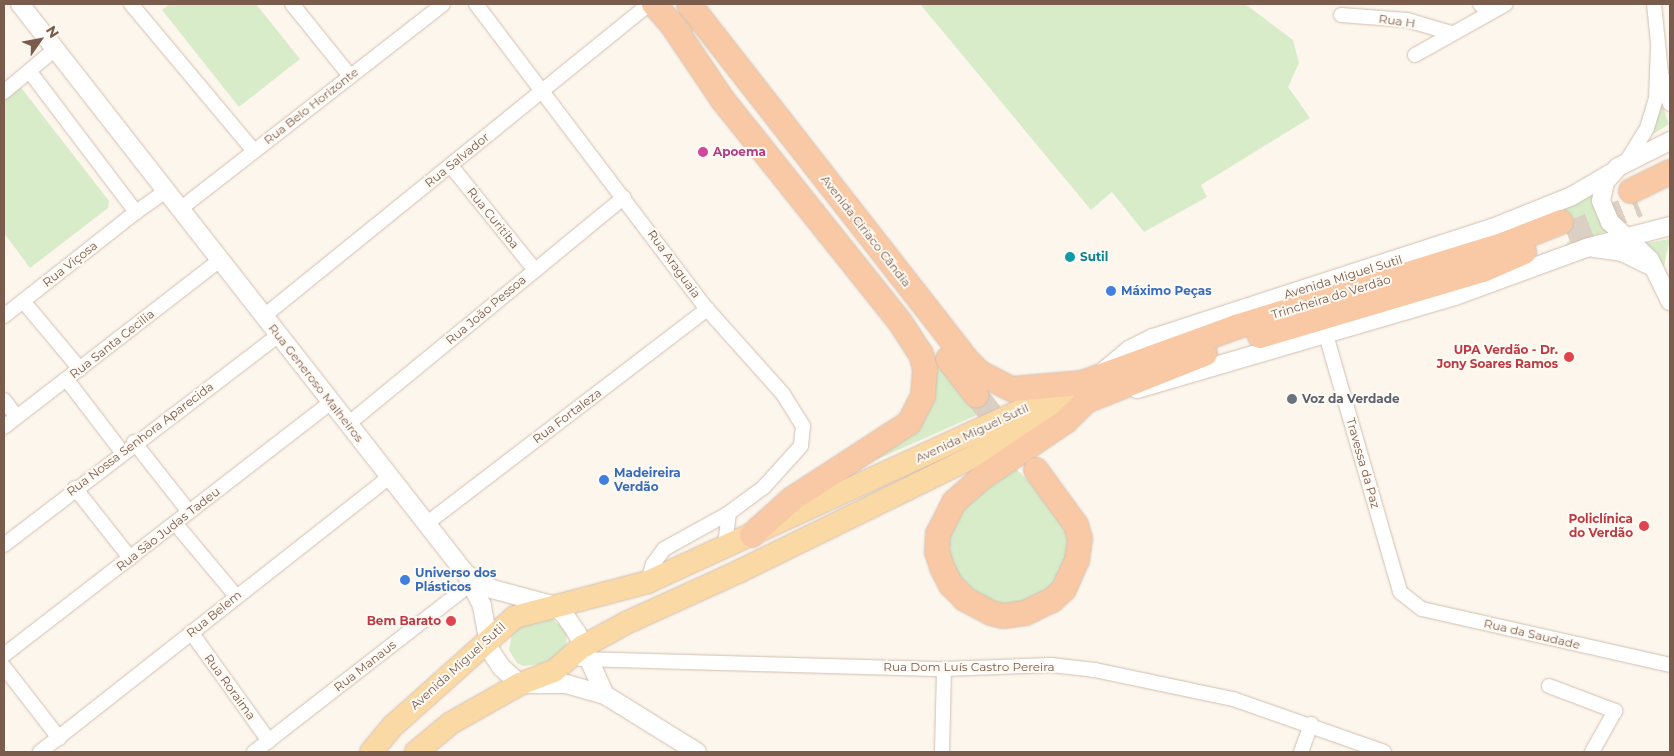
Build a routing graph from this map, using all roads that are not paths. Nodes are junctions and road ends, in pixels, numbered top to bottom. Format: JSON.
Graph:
{"nodes":[{"id":1,"x":20,"y":4,"type":"edge"},
{"id":2,"x":131,"y":4,"type":"edge"},
{"id":3,"x":292,"y":4,"type":"edge"},
{"id":4,"x":443,"y":4,"type":"edge"},
{"id":5,"x":476,"y":4,"type":"edge"},
{"id":6,"x":649,"y":4,"type":"edge"},
{"id":7,"x":654,"y":4,"type":"edge"},
{"id":8,"x":689,"y":4,"type":"edge"},
{"id":9,"x":1506,"y":4,"type":"edge"},
{"id":10,"x":1651,"y":7,"type":"edge"},
{"id":11,"x":1484,"y":9,"type":"edge"},
{"id":12,"x":1341,"y":15,"type":"dead end"},
{"id":13,"x":671,"y":23,"type":"junction"},
{"id":14,"x":1451,"y":33,"type":"junction"},
{"id":15,"x":55,"y":49,"type":"junction"},
{"id":16,"x":1658,"y":49,"type":"junction"},
{"id":17,"x":1415,"y":55,"type":"dead end"},
{"id":18,"x":30,"y":72,"type":"junction"},
{"id":19,"x":350,"y":76,"type":"junction"},
{"id":20,"x":542,"y":91,"type":"junction"},
{"id":21,"x":4,"y":92,"type":"edge"},
{"id":22,"x":1670,"y":104,"type":"edge"},
{"id":23,"x":1670,"y":140,"type":"edge"},
{"id":24,"x":254,"y":151,"type":"junction"},
{"id":25,"x":1626,"y":162,"type":"junction"},
{"id":26,"x":451,"y":166,"type":"junction"},
{"id":27,"x":1670,"y":172,"type":"edge"},
{"id":28,"x":1611,"y":174,"type":"junction"},
{"id":29,"x":1670,"y":189,"type":"edge"},
{"id":30,"x":166,"y":191,"type":"junction"},
{"id":31,"x":624,"y":196,"type":"junction"},
{"id":32,"x":180,"y":209,"type":"junction"},
{"id":33,"x":136,"y":212,"type":"junction"},
{"id":34,"x":1670,"y":226,"type":"edge"},
{"id":35,"x":1564,"y":228,"type":"tunnel mouth"},
{"id":36,"x":1626,"y":235,"type":"junction"},
{"id":37,"x":1586,"y":248,"type":"junction"},
{"id":38,"x":220,"y":260,"type":"junction"},
{"id":39,"x":1656,"y":269,"type":"junction"},
{"id":40,"x":535,"y":270,"type":"junction"},
{"id":41,"x":23,"y":301,"type":"junction"},
{"id":42,"x":1670,"y":301,"type":"edge"},
{"id":43,"x":707,"y":309,"type":"junction"},
{"id":44,"x":4,"y":316,"type":"edge"},
{"id":45,"x":264,"y":316,"type":"junction"},
{"id":46,"x":278,"y":335,"type":"junction"},
{"id":47,"x":1326,"y":335,"type":"junction"},
{"id":48,"x":80,"y":369,"type":"junction"},
{"id":49,"x":67,"y":380,"type":"junction"},
{"id":50,"x":1094,"y":387,"type":"junction"},
{"id":51,"x":976,"y":395,"type":"tunnel mouth"},
{"id":52,"x":4,"y":400,"type":"edge"},
{"id":53,"x":331,"y":402,"type":"junction"},
{"id":54,"x":16,"y":416,"type":"junction"},
{"id":55,"x":348,"y":424,"type":"junction"},
{"id":56,"x":4,"y":426,"type":"edge"},
{"id":57,"x":134,"y":442,"type":"junction"},
{"id":58,"x":122,"y":452,"type":"junction"},
{"id":59,"x":1036,"y":470,"type":"dead end"},
{"id":60,"x":390,"y":477,"type":"junction"},
{"id":61,"x":75,"y":488,"type":"junction"},
{"id":62,"x":189,"y":512,"type":"junction"},
{"id":63,"x":729,"y":513,"type":"junction"},
{"id":64,"x":175,"y":523,"type":"junction"},
{"id":65,"x":426,"y":524,"type":"junction"},
{"id":66,"x":752,"y":535,"type":"junction"},
{"id":67,"x":4,"y":545,"type":"edge"},
{"id":68,"x":725,"y":545,"type":"junction"},
{"id":69,"x":130,"y":558,"type":"junction"},
{"id":70,"x":471,"y":580,"type":"junction"},
{"id":71,"x":648,"y":582,"type":"junction"},
{"id":72,"x":1400,"y":592,"type":"joint"},
{"id":73,"x":236,"y":596,"type":"junction"},
{"id":74,"x":552,"y":605,"type":"junction"},
{"id":75,"x":192,"y":632,"type":"junction"},
{"id":76,"x":487,"y":640,"type":"junction"},
{"id":77,"x":4,"y":655,"type":"edge"},
{"id":78,"x":580,"y":655,"type":"junction"},
{"id":79,"x":1670,"y":665,"type":"edge"},
{"id":80,"x":4,"y":667,"type":"edge"},
{"id":81,"x":944,"y":669,"type":"junction"},
{"id":82,"x":520,"y":684,"type":"junction"},
{"id":83,"x":1549,"y":686,"type":"dead end"},
{"id":84,"x":605,"y":695,"type":"junction"},
{"id":85,"x":1311,"y":724,"type":"junction"},
{"id":86,"x":59,"y":738,"type":"junction"},
{"id":87,"x":269,"y":741,"type":"junction"},
{"id":88,"x":40,"y":752,"type":"edge"},
{"id":89,"x":254,"y":752,"type":"edge"},
{"id":90,"x":371,"y":752,"type":"edge"},
{"id":91,"x":416,"y":752,"type":"edge"},
{"id":92,"x":696,"y":752,"type":"edge"},
{"id":93,"x":942,"y":752,"type":"edge"},
{"id":94,"x":1301,"y":752,"type":"edge"},
{"id":95,"x":1384,"y":752,"type":"edge"},
{"id":96,"x":1592,"y":752,"type":"edge"}],
"edges":[{"from":1,"to":15,"type":"street","name":"Rua Generoso Malheiros"},
{"from":2,"to":24,"type":"street"},
{"from":3,"to":19,"type":"street"},
{"from":4,"to":19,"type":"street","name":"Rua Belo Horizonte"},
{"from":5,"to":20,"type":"street","name":"Rua Araguaia"},
{"from":6,"to":20,"type":"street","name":"Rua Salvador"},
{"from":7,"to":13,"type":"highway"},
{"from":8,"to":50,"type":"highway","name":"Avenida Ciríaco Cândia"},
{"from":9,"to":11,"type":"street"},
{"from":10,"to":16,"type":"street"},
{"from":11,"to":14,"type":"street"},
{"from":12,"to":14,"type":"street","name":"Rua H"},
{"from":13,"to":51,"type":"highway"},
{"from":13,"to":66,"type":"highway"},
{"from":14,"to":17,"type":"street"},
{"from":15,"to":18,"type":"street"},
{"from":15,"to":30,"type":"street","name":"Rua Generoso Malheiros"},
{"from":16,"to":22,"type":"street"},
{"from":16,"to":25,"type":"street"},
{"from":18,"to":21,"type":"street"},
{"from":18,"to":33,"type":"street"},
{"from":19,"to":24,"type":"street","name":"Rua Belo Horizonte"},
{"from":20,"to":26,"type":"street","name":"Rua Salvador"},
{"from":20,"to":31,"type":"street","name":"Rua Araguaia"},
{"from":23,"to":25,"type":"street"},
{"from":24,"to":32,"type":"street","name":"Rua Belo Horizonte"},
{"from":25,"to":28,"type":"street","name":"Avenida Miguel Sutil"},
{"from":26,"to":40,"type":"street","name":"Rua Curitiba"},
{"from":26,"to":45,"type":"street","name":"Rua Salvador"},
{"from":27,"to":29,"type":"highway"},
{"from":28,"to":36,"type":"street"},
{"from":28,"to":50,"type":"street","name":"Avenida Miguel Sutil"},
{"from":30,"to":32,"type":"street","name":"Rua Generoso Malheiros"},
{"from":30,"to":33,"type":"street"},
{"from":31,"to":40,"type":"street","name":"Rua João Pessoa"},
{"from":31,"to":43,"type":"street","name":"Rua Araguaia"},
{"from":32,"to":38,"type":"street","name":"Rua Generoso Malheiros"},
{"from":33,"to":41,"type":"street","name":"Rua Viçosa"},
{"from":34,"to":36,"type":"street","name":"Avenida Miguel Sutil"},
{"from":35,"to":50,"type":"highway","name":"Trincheira do Verdão"},
{"from":36,"to":37,"type":"street","name":"Avenida Miguel Sutil"},
{"from":36,"to":39,"type":"street"},
{"from":37,"to":39,"type":"street"},
{"from":37,"to":47,"type":"street","name":"Avenida Miguel Sutil"},
{"from":38,"to":45,"type":"street","name":"Rua Generoso Malheiros"},
{"from":38,"to":48,"type":"street","name":"Rua Santa Cecilia"},
{"from":39,"to":42,"type":"street"},
{"from":40,"to":55,"type":"street","name":"Rua João Pessoa"},
{"from":41,"to":44,"type":"street","name":"Rua Viçosa"},
{"from":41,"to":48,"type":"street"},
{"from":43,"to":63,"type":"street","name":"Rua Araguaia"},
{"from":43,"to":65,"type":"street","name":"Rua Fortaleza"},
{"from":45,"to":46,"type":"street","name":"Rua Generoso Malheiros"},
{"from":46,"to":53,"type":"street","name":"Rua Generoso Malheiros"},
{"from":46,"to":57,"type":"street","name":"Rua Nossa Senhora Aparecida"},
{"from":47,"to":50,"type":"street","name":"Avenida Miguel Sutil"},
{"from":47,"to":72,"type":"street","name":"Travessa da Paz"},
{"from":48,"to":49,"type":"street","name":"Rua Santa Cecilia"},
{"from":49,"to":54,"type":"street","name":"Rua Santa Cecilia"},
{"from":49,"to":58,"type":"street"},
{"from":50,"to":59,"type":"highway"},
{"from":50,"to":66,"type":"main road","name":"Avenida Miguel Sutil"},
{"from":50,"to":78,"type":"main road","name":"Avenida Miguel Sutil"},
{"from":52,"to":54,"type":"street"},
{"from":53,"to":55,"type":"street","name":"Rua Generoso Malheiros"},
{"from":53,"to":62,"type":"street","name":"Rua São Judas Tadeu"},
{"from":54,"to":56,"type":"street","name":"Rua Santa Cecilia"},
{"from":55,"to":60,"type":"street","name":"Rua Generoso Malheiros"},
{"from":57,"to":58,"type":"street","name":"Rua Nossa Senhora Aparecida"},
{"from":57,"to":62,"type":"street"},
{"from":58,"to":61,"type":"street","name":"Rua Nossa Senhora Aparecida"},
{"from":60,"to":65,"type":"street","name":"Rua Generoso Malheiros"},
{"from":60,"to":73,"type":"street","name":"Rua Belem"},
{"from":61,"to":67,"type":"street","name":"Rua Nossa Senhora Aparecida"},
{"from":61,"to":69,"type":"street"},
{"from":62,"to":64,"type":"street","name":"Rua São Judas Tadeu"},
{"from":63,"to":68,"type":"street"},
{"from":63,"to":71,"type":"street","name":"Rua Araguaia"},
{"from":64,"to":69,"type":"street","name":"Rua São Judas Tadeu"},
{"from":64,"to":73,"type":"street"},
{"from":65,"to":70,"type":"street","name":"Rua Generoso Malheiros"},
{"from":66,"to":68,"type":"main road","name":"Avenida Miguel Sutil"},
{"from":68,"to":71,"type":"main road","name":"Avenida Miguel Sutil"},
{"from":69,"to":77,"type":"street","name":"Rua São Judas Tadeu"},
{"from":70,"to":74,"type":"street"},
{"from":70,"to":76,"type":"street"},
{"from":70,"to":87,"type":"street","name":"Rua Manaus"},
{"from":71,"to":74,"type":"main road","name":"Avenida Miguel Sutil"},
{"from":72,"to":79,"type":"street","name":"Rua da Saudade"},
{"from":73,"to":75,"type":"street","name":"Rua Belem"},
{"from":74,"to":76,"type":"main road","name":"Avenida Miguel Sutil"},
{"from":74,"to":78,"type":"street"},
{"from":75,"to":86,"type":"street","name":"Rua Belem"},
{"from":75,"to":87,"type":"street","name":"Rua Roraima"},
{"from":76,"to":82,"type":"street"},
{"from":76,"to":90,"type":"main road","name":"Avenida Miguel Sutil"},
{"from":78,"to":81,"type":"street","name":"Rua Dom Luís Castro Pereira"},
{"from":78,"to":82,"type":"main road","name":"Avenida Miguel Sutil"},
{"from":78,"to":84,"type":"street"},
{"from":80,"to":86,"type":"street"},
{"from":81,"to":85,"type":"street","name":"Rua Dom Luís Castro Pereira"},
{"from":81,"to":93,"type":"street"},
{"from":82,"to":84,"type":"street"},
{"from":82,"to":91,"type":"main road","name":"Avenida Miguel Sutil"},
{"from":83,"to":96,"type":"street"},
{"from":84,"to":92,"type":"street"},
{"from":85,"to":94,"type":"street"},
{"from":85,"to":95,"type":"street","name":"Rua Dom Luís Castro Pereira"},
{"from":86,"to":88,"type":"street","name":"Rua Belem"},
{"from":87,"to":89,"type":"street","name":"Rua Manaus"}]}
